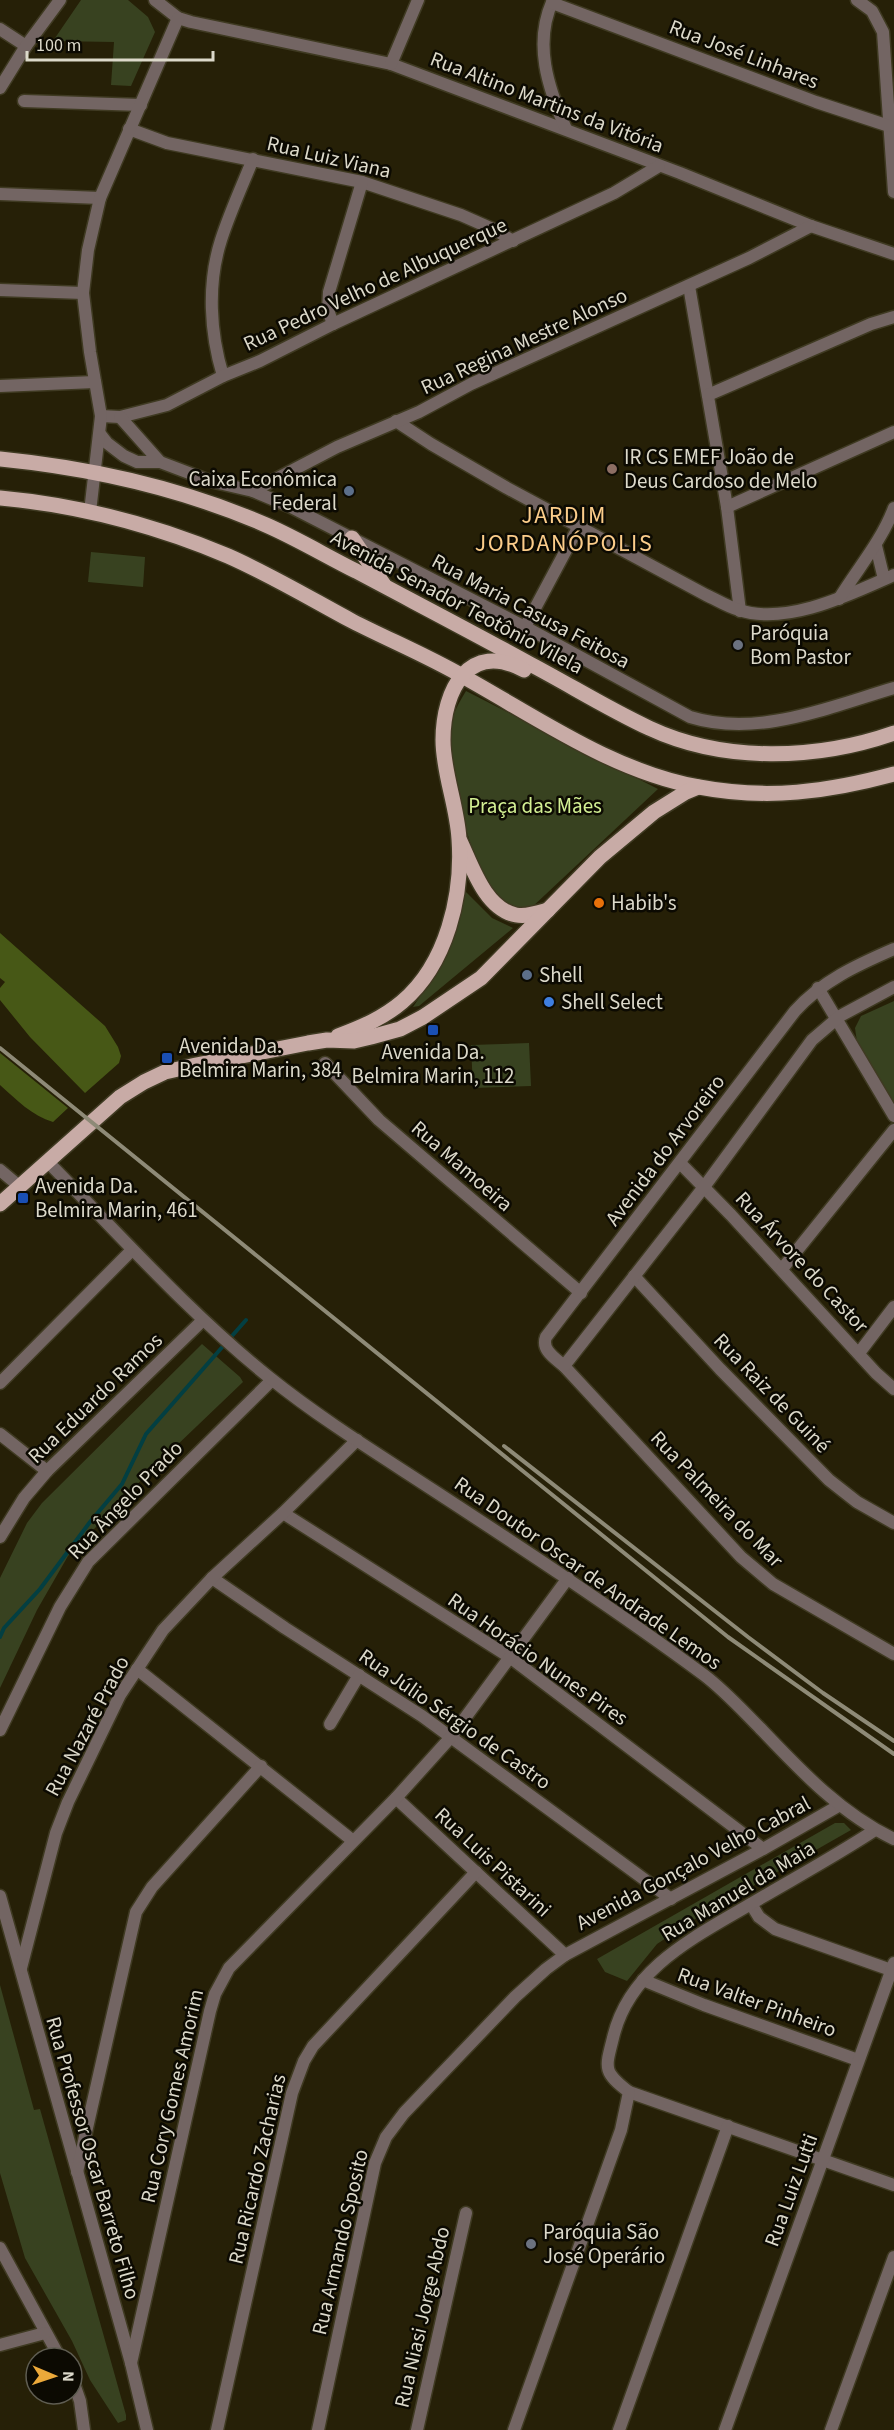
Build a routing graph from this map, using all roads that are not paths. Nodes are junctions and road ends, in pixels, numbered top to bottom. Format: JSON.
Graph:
{"nodes":[{"id":1,"x":60,"y":0,"type":"edge"},
{"id":2,"x":155,"y":0,"type":"edge"},
{"id":3,"x":418,"y":0,"type":"edge"},
{"id":4,"x":857,"y":0,"type":"edge"},
{"id":5,"x":553,"y":2,"type":"edge"},
{"id":6,"x":178,"y":18,"type":"junction"},
{"id":7,"x":0,"y":29,"type":"edge"},
{"id":8,"x":26,"y":46,"type":"junction"},
{"id":9,"x":391,"y":64,"type":"junction"},
{"id":10,"x":0,"y":88,"type":"edge"},
{"id":11,"x":24,"y":101,"type":"dead end"},
{"id":12,"x":141,"y":105,"type":"junction"},
{"id":13,"x":889,"y":126,"type":"junction"},
{"id":14,"x":129,"y":129,"type":"junction"},
{"id":15,"x":566,"y":129,"type":"junction"},
{"id":16,"x":253,"y":159,"type":"junction"},
{"id":17,"x":659,"y":166,"type":"junction"},
{"id":18,"x":362,"y":182,"type":"junction"},
{"id":19,"x":894,"y":192,"type":"edge"},
{"id":20,"x":0,"y":194,"type":"edge"},
{"id":21,"x":100,"y":198,"type":"junction"},
{"id":22,"x":811,"y":226,"type":"junction"},
{"id":23,"x":513,"y":241,"type":"junction"},
{"id":24,"x":894,"y":254,"type":"edge"},
{"id":25,"x":689,"y":286,"type":"junction"},
{"id":26,"x":0,"y":290,"type":"edge"},
{"id":27,"x":83,"y":293,"type":"junction"},
{"id":28,"x":894,"y":317,"type":"edge"},
{"id":29,"x":333,"y":324,"type":"junction"},
{"id":30,"x":223,"y":376,"type":"junction"},
{"id":31,"x":95,"y":382,"type":"junction"},
{"id":32,"x":0,"y":386,"type":"edge"},
{"id":33,"x":708,"y":395,"type":"junction"},
{"id":34,"x":101,"y":416,"type":"junction"},
{"id":35,"x":120,"y":417,"type":"junction"},
{"id":36,"x":396,"y":421,"type":"junction"},
{"id":37,"x":894,"y":432,"type":"edge"},
{"id":38,"x":100,"y":434,"type":"junction"},
{"id":39,"x":0,"y":459,"type":"edge"},
{"id":40,"x":160,"y":462,"type":"junction"},
{"id":41,"x":93,"y":472,"type":"junction"},
{"id":42,"x":253,"y":491,"type":"junction"},
{"id":43,"x":0,"y":498,"type":"edge"},
{"id":44,"x":727,"y":507,"type":"junction"},
{"id":45,"x":894,"y":508,"type":"edge"},
{"id":46,"x":90,"y":512,"type":"junction"},
{"id":47,"x":579,"y":526,"type":"junction"},
{"id":48,"x":352,"y":538,"type":"junction"},
{"id":49,"x":876,"y":546,"type":"junction"},
{"id":50,"x":889,"y":577,"type":"edge"},
{"id":51,"x":386,"y":587,"type":"junction"},
{"id":52,"x":839,"y":599,"type":"junction"},
{"id":53,"x":740,"y":610,"type":"junction"},
{"id":54,"x":525,"y":627,"type":"junction"},
{"id":55,"x":462,"y":675,"type":"junction"},
{"id":56,"x":894,"y":688,"type":"edge"},
{"id":57,"x":586,"y":695,"type":"junction"},
{"id":58,"x":894,"y":733,"type":"edge"},
{"id":59,"x":894,"y":774,"type":"edge"},
{"id":60,"x":698,"y":788,"type":"junction"},
{"id":61,"x":459,"y":838,"type":"junction"},
{"id":62,"x":549,"y":910,"type":"junction"},
{"id":63,"x":894,"y":949,"type":"edge"},
{"id":64,"x":894,"y":987,"type":"edge"},
{"id":65,"x":818,"y":988,"type":"junction"},
{"id":66,"x":835,"y":1019,"type":"junction"},
{"id":67,"x":327,"y":1040,"type":"junction"},
{"id":68,"x":324,"y":1062,"type":"dead end"},
{"id":69,"x":894,"y":1116,"type":"edge"},
{"id":70,"x":894,"y":1130,"type":"edge"},
{"id":71,"x":46,"y":1161,"type":"junction"},
{"id":72,"x":680,"y":1163,"type":"junction"},
{"id":73,"x":0,"y":1170,"type":"edge"},
{"id":74,"x":19,"y":1186,"type":"junction"},
{"id":75,"x":704,"y":1187,"type":"junction"},
{"id":76,"x":0,"y":1204,"type":"edge"},
{"id":77,"x":132,"y":1250,"type":"junction"},
{"id":78,"x":782,"y":1269,"type":"junction"},
{"id":79,"x":634,"y":1276,"type":"junction"},
{"id":80,"x":581,"y":1293,"type":"junction"},
{"id":81,"x":894,"y":1307,"type":"edge"},
{"id":82,"x":202,"y":1321,"type":"junction"},
{"id":83,"x":546,"y":1337,"type":"joint"},
{"id":84,"x":859,"y":1353,"type":"junction"},
{"id":85,"x":564,"y":1366,"type":"junction"},
{"id":86,"x":272,"y":1380,"type":"junction"},
{"id":87,"x":0,"y":1383,"type":"edge"},
{"id":88,"x":894,"y":1389,"type":"edge"},
{"id":89,"x":0,"y":1434,"type":"edge"},
{"id":90,"x":357,"y":1440,"type":"junction"},
{"id":91,"x":47,"y":1471,"type":"junction"},
{"id":92,"x":283,"y":1513,"type":"junction"},
{"id":93,"x":894,"y":1522,"type":"edge"},
{"id":94,"x":0,"y":1537,"type":"edge"},
{"id":95,"x":212,"y":1578,"type":"junction"},
{"id":96,"x":568,"y":1578,"type":"junction"},
{"id":97,"x":894,"y":1654,"type":"edge"},
{"id":98,"x":511,"y":1658,"type":"junction"},
{"id":99,"x":137,"y":1670,"type":"junction"},
{"id":100,"x":359,"y":1675,"type":"junction"},
{"id":101,"x":330,"y":1724,"type":"dead end"},
{"id":102,"x":0,"y":1730,"type":"edge"},
{"id":103,"x":451,"y":1737,"type":"junction"},
{"id":104,"x":261,"y":1766,"type":"junction"},
{"id":105,"x":396,"y":1798,"type":"junction"},
{"id":106,"x":840,"y":1805,"type":"junction"},
{"id":107,"x":875,"y":1830,"type":"junction"},
{"id":108,"x":894,"y":1839,"type":"edge"},
{"id":109,"x":352,"y":1840,"type":"junction"},
{"id":110,"x":763,"y":1849,"type":"junction"},
{"id":111,"x":476,"y":1872,"type":"junction"},
{"id":112,"x":0,"y":1896,"type":"edge"},
{"id":113,"x":671,"y":1899,"type":"junction"},
{"id":114,"x":751,"y":1904,"type":"junction"},
{"id":115,"x":565,"y":1954,"type":"junction"},
{"id":116,"x":893,"y":1967,"type":"edge"},
{"id":117,"x":21,"y":1968,"type":"junction"},
{"id":118,"x":643,"y":1980,"type":"junction"},
{"id":119,"x":858,"y":2060,"type":"junction"},
{"id":120,"x":629,"y":2092,"type":"junction"},
{"id":121,"x":728,"y":2126,"type":"junction"},
{"id":122,"x":823,"y":2158,"type":"junction"},
{"id":123,"x":77,"y":2173,"type":"junction"},
{"id":124,"x":894,"y":2185,"type":"edge"},
{"id":125,"x":466,"y":2213,"type":"dead end"},
{"id":126,"x":0,"y":2248,"type":"edge"},
{"id":127,"x":894,"y":2257,"type":"edge"},
{"id":128,"x":45,"y":2333,"type":"junction"},
{"id":129,"x":0,"y":2345,"type":"edge"},
{"id":130,"x":53,"y":2346,"type":"edge"},
{"id":131,"x":131,"y":2363,"type":"junction"},
{"id":132,"x":81,"y":2406,"type":"edge"},
{"id":133,"x":84,"y":2430,"type":"edge"},
{"id":134,"x":147,"y":2430,"type":"edge"},
{"id":135,"x":217,"y":2430,"type":"edge"},
{"id":136,"x":318,"y":2430,"type":"edge"},
{"id":137,"x":417,"y":2430,"type":"edge"},
{"id":138,"x":514,"y":2430,"type":"edge"},
{"id":139,"x":619,"y":2430,"type":"edge"},
{"id":140,"x":725,"y":2430,"type":"edge"},
{"id":141,"x":831,"y":2430,"type":"edge"}],
"edges":[{"from":1,"to":8,"type":"street"},
{"from":2,"to":6,"type":"street"},
{"from":3,"to":9,"type":"street"},
{"from":4,"to":13,"type":"street"},
{"from":5,"to":13,"type":"street","name":"Rua José Linhares"},
{"from":5,"to":15,"type":"street"},
{"from":6,"to":9,"type":"street","name":"Rua Altino Martins da Vitória"},
{"from":6,"to":12,"type":"street"},
{"from":7,"to":8,"type":"street"},
{"from":8,"to":10,"type":"street"},
{"from":9,"to":15,"type":"street","name":"Rua Altino Martins da Vitória"},
{"from":11,"to":12,"type":"street"},
{"from":12,"to":14,"type":"street"},
{"from":13,"to":19,"type":"street"},
{"from":14,"to":16,"type":"street","name":"Rua Luiz Viana"},
{"from":14,"to":21,"type":"street"},
{"from":15,"to":17,"type":"street","name":"Rua Altino Martins da Vitória"},
{"from":16,"to":18,"type":"street","name":"Rua Luiz Viana"},
{"from":16,"to":30,"type":"street"},
{"from":17,"to":22,"type":"street","name":"Rua Altino Martins da Vitória"},
{"from":17,"to":23,"type":"street","name":"Rua Pedro Velho de Albuquerque"},
{"from":18,"to":23,"type":"street","name":"Rua Luiz Viana"},
{"from":18,"to":29,"type":"street"},
{"from":20,"to":21,"type":"street"},
{"from":21,"to":27,"type":"street"},
{"from":22,"to":24,"type":"street","name":"Rua Altino Martins da Vitória"},
{"from":22,"to":25,"type":"street","name":"Rua Regina Mestre Alonso"},
{"from":23,"to":29,"type":"street","name":"Rua Pedro Velho de Albuquerque"},
{"from":25,"to":33,"type":"street"},
{"from":25,"to":36,"type":"street","name":"Rua Regina Mestre Alonso"},
{"from":26,"to":27,"type":"street"},
{"from":27,"to":31,"type":"street"},
{"from":28,"to":33,"type":"street"},
{"from":29,"to":30,"type":"street","name":"Rua Pedro Velho de Albuquerque"},
{"from":30,"to":35,"type":"street","name":"Rua Pedro Velho de Albuquerque"},
{"from":31,"to":32,"type":"street"},
{"from":31,"to":34,"type":"street"},
{"from":33,"to":44,"type":"street"},
{"from":34,"to":35,"type":"street","name":"Rua Pedro Velho de Albuquerque"},
{"from":34,"to":38,"type":"street"},
{"from":35,"to":40,"type":"street","name":"Rua Maria Casusa Feitosa"},
{"from":36,"to":42,"type":"street","name":"Rua Regina Mestre Alonso"},
{"from":36,"to":47,"type":"street"},
{"from":37,"to":44,"type":"street"},
{"from":38,"to":40,"type":"street","name":"Rua Maria Casusa Feitosa"},
{"from":38,"to":41,"type":"street"},
{"from":39,"to":41,"type":"main road","name":"Avenida Senador Teotônio Vilela"},
{"from":40,"to":42,"type":"street","name":"Rua Maria Casusa Feitosa"},
{"from":41,"to":46,"type":"street"},
{"from":41,"to":51,"type":"main road","name":"Avenida Senador Teotônio Vilela"},
{"from":42,"to":48,"type":"street","name":"Rua Maria Casusa Feitosa"},
{"from":43,"to":46,"type":"main road"},
{"from":44,"to":53,"type":"street"},
{"from":45,"to":49,"type":"street"},
{"from":46,"to":55,"type":"main road"},
{"from":47,"to":53,"type":"street"},
{"from":47,"to":54,"type":"street"},
{"from":48,"to":51,"type":"main road"},
{"from":48,"to":54,"type":"street","name":"Rua Maria Casusa Feitosa"},
{"from":49,"to":50,"type":"street"},
{"from":49,"to":52,"type":"street"},
{"from":50,"to":52,"type":"street"},
{"from":51,"to":57,"type":"main road","name":"Avenida Senador Teotônio Vilela"},
{"from":52,"to":53,"type":"street"},
{"from":54,"to":56,"type":"street","name":"Rua Maria Casusa Feitosa"},
{"from":55,"to":57,"type":"main road"},
{"from":55,"to":60,"type":"main road"},
{"from":55,"to":61,"type":"main road"},
{"from":57,"to":58,"type":"main road","name":"Avenida Senador Teotônio Vilela"},
{"from":59,"to":60,"type":"main road"},
{"from":60,"to":62,"type":"main road"},
{"from":61,"to":62,"type":"main road"},
{"from":61,"to":67,"type":"main road"},
{"from":62,"to":67,"type":"main road"},
{"from":63,"to":65,"type":"street","name":"Avenida do Arvoreiro"},
{"from":64,"to":66,"type":"street"},
{"from":65,"to":66,"type":"street"},
{"from":65,"to":72,"type":"street","name":"Avenida do Arvoreiro"},
{"from":66,"to":69,"type":"street"},
{"from":66,"to":75,"type":"street"},
{"from":67,"to":71,"type":"main road"},
{"from":68,"to":80,"type":"street","name":"Rua Mamoeira"},
{"from":70,"to":78,"type":"street"},
{"from":71,"to":74,"type":"main road"},
{"from":71,"to":77,"type":"street","name":"Rua Doutor Oscar de Andrade Lemos"},
{"from":72,"to":75,"type":"street","name":"Rua Árvore do Castor"},
{"from":72,"to":80,"type":"street","name":"Avenida do Arvoreiro"},
{"from":73,"to":74,"type":"street"},
{"from":74,"to":76,"type":"main road"},
{"from":75,"to":78,"type":"street","name":"Rua Árvore do Castor"},
{"from":75,"to":79,"type":"street"},
{"from":77,"to":82,"type":"street","name":"Rua Doutor Oscar de Andrade Lemos"},
{"from":77,"to":87,"type":"street"},
{"from":78,"to":84,"type":"street","name":"Rua Árvore do Castor"},
{"from":79,"to":85,"type":"street"},
{"from":79,"to":93,"type":"street","name":"Rua Raiz de Guiné"},
{"from":80,"to":83,"type":"street","name":"Avenida do Arvoreiro"},
{"from":81,"to":84,"type":"street"},
{"from":82,"to":86,"type":"street","name":"Rua Doutor Oscar de Andrade Lemos"},
{"from":82,"to":91,"type":"street","name":"Rua Eduardo Ramos"},
{"from":83,"to":85,"type":"street","name":"Rua Palmeira do Mar"},
{"from":84,"to":88,"type":"street","name":"Rua Árvore do Castor"},
{"from":85,"to":97,"type":"street","name":"Rua Palmeira do Mar"},
{"from":86,"to":90,"type":"street","name":"Rua Doutor Oscar de Andrade Lemos"},
{"from":86,"to":102,"type":"street","name":"Rua Ângelo Prado"},
{"from":89,"to":91,"type":"street"},
{"from":90,"to":92,"type":"street","name":"Rua Nazaré Prado"},
{"from":90,"to":96,"type":"street","name":"Rua Doutor Oscar de Andrade Lemos"},
{"from":91,"to":94,"type":"street","name":"Rua Eduardo Ramos"},
{"from":92,"to":95,"type":"street","name":"Rua Nazaré Prado"},
{"from":92,"to":98,"type":"street","name":"Rua Horácio Nunes Pires"},
{"from":95,"to":99,"type":"street","name":"Rua Nazaré Prado"},
{"from":95,"to":100,"type":"street","name":"Rua Júlio Sérgio de Castro"},
{"from":96,"to":98,"type":"street","name":"Rua Cory Gomes Amorim"},
{"from":96,"to":106,"type":"street","name":"Rua Doutor Oscar de Andrade Lemos"},
{"from":98,"to":103,"type":"street","name":"Rua Cory Gomes Amorim"},
{"from":98,"to":110,"type":"street","name":"Rua Horácio Nunes Pires"},
{"from":99,"to":104,"type":"street"},
{"from":99,"to":117,"type":"street","name":"Rua Nazaré Prado"},
{"from":100,"to":101,"type":"street"},
{"from":100,"to":103,"type":"street","name":"Rua Júlio Sérgio de Castro"},
{"from":103,"to":105,"type":"street","name":"Rua Cory Gomes Amorim"},
{"from":103,"to":113,"type":"street","name":"Rua Júlio Sérgio de Castro"},
{"from":104,"to":109,"type":"street"},
{"from":104,"to":123,"type":"street"},
{"from":105,"to":109,"type":"street","name":"Rua Cory Gomes Amorim"},
{"from":105,"to":111,"type":"street","name":"Rua Luis Pistarini"},
{"from":106,"to":107,"type":"street","name":"Rua Doutor Oscar de Andrade Lemos"},
{"from":106,"to":110,"type":"street","name":"Avenida Gonçalo Velho Cabral"},
{"from":107,"to":108,"type":"street","name":"Rua Doutor Oscar de Andrade Lemos"},
{"from":107,"to":114,"type":"street","name":"Rua Manuel da Maia"},
{"from":109,"to":131,"type":"street","name":"Rua Cory Gomes Amorim"},
{"from":110,"to":113,"type":"street","name":"Avenida Gonçalo Velho Cabral"},
{"from":111,"to":115,"type":"street","name":"Rua Luis Pistarini"},
{"from":111,"to":135,"type":"street","name":"Rua Ricardo Zacharias"},
{"from":112,"to":117,"type":"street","name":"Rua Professor Oscar Barreto Filho"},
{"from":113,"to":115,"type":"street","name":"Avenida Gonçalo Velho Cabral"},
{"from":114,"to":116,"type":"street"},
{"from":114,"to":118,"type":"street","name":"Rua Manuel da Maia"},
{"from":115,"to":136,"type":"street","name":"Rua Armando Sposito"},
{"from":116,"to":119,"type":"street","name":"Rua Luiz Lutti"},
{"from":117,"to":123,"type":"street","name":"Rua Professor Oscar Barreto Filho"},
{"from":118,"to":119,"type":"street","name":"Rua Valter Pinheiro"},
{"from":118,"to":120,"type":"street","name":"Rua Manuel da Maia"},
{"from":119,"to":122,"type":"street","name":"Rua Luiz Lutti"},
{"from":120,"to":121,"type":"street"},
{"from":120,"to":138,"type":"street"},
{"from":121,"to":122,"type":"street"},
{"from":121,"to":139,"type":"street"},
{"from":122,"to":124,"type":"street"},
{"from":122,"to":140,"type":"street","name":"Rua Luiz Lutti"},
{"from":123,"to":131,"type":"street","name":"Rua Professor Oscar Barreto Filho"},
{"from":125,"to":137,"type":"street","name":"Rua Niasi Jorge Abdo"},
{"from":126,"to":128,"type":"street"},
{"from":127,"to":141,"type":"street"},
{"from":128,"to":129,"type":"street"},
{"from":128,"to":130,"type":"street"},
{"from":131,"to":134,"type":"street","name":"Rua Professor Oscar Barreto Filho"},
{"from":132,"to":133,"type":"street"}]}
